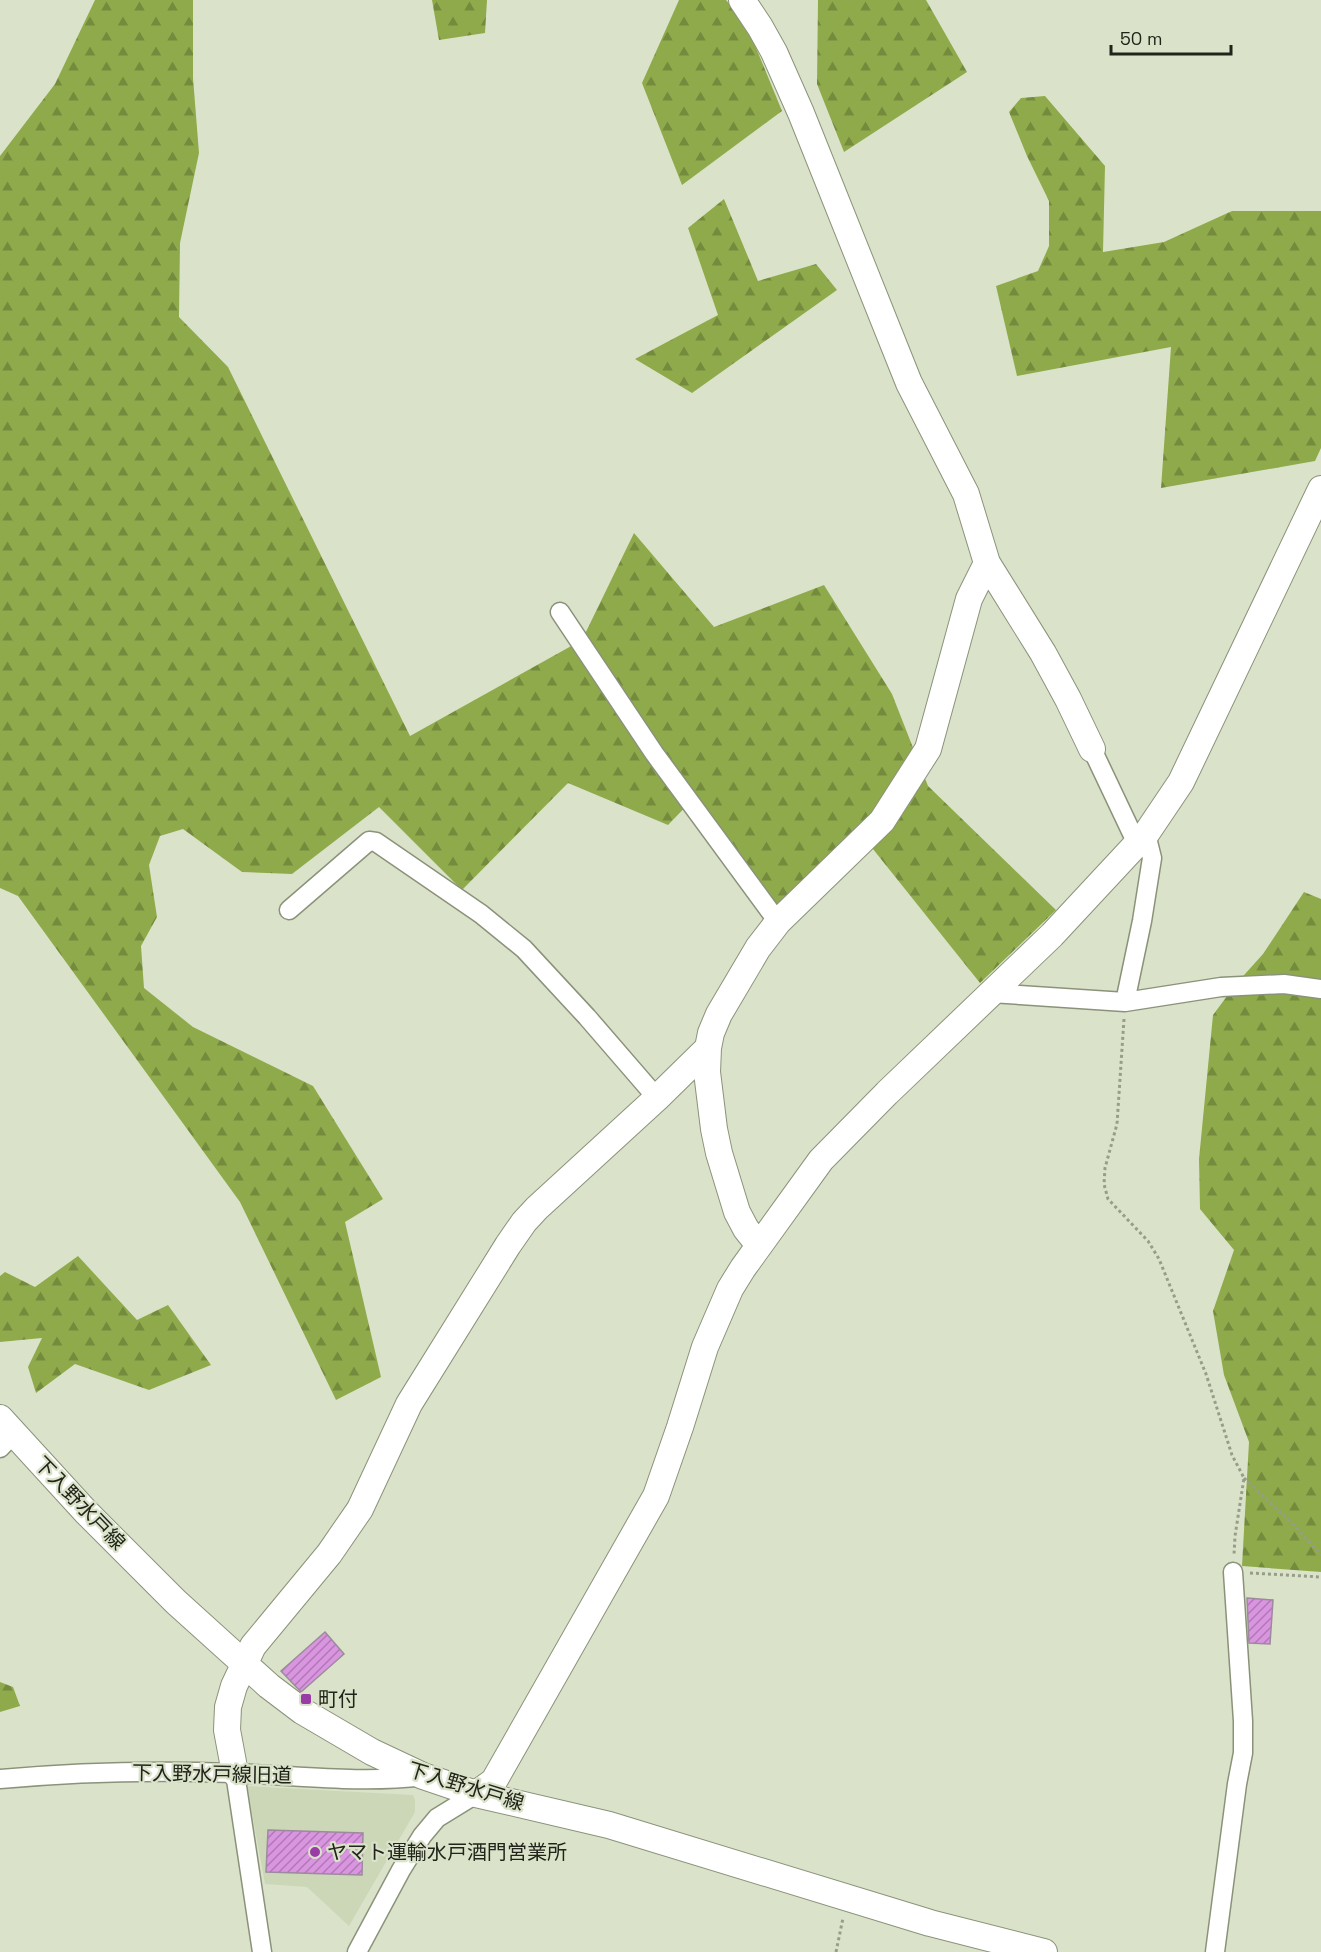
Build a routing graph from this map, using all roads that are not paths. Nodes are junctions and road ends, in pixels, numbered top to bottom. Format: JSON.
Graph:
{"nodes":[{"id":1,"x":742,"y":0,"type":"edge"},
{"id":2,"x":1321,"y":489,"type":"edge"},
{"id":3,"x":987,"y":563,"type":"junction"},
{"id":4,"x":560,"y":612,"type":"dead end"},
{"id":5,"x":1092,"y":750,"type":"joint"},
{"id":6,"x":1141,"y":839,"type":"junction"},
{"id":7,"x":289,"y":910,"type":"dead end"},
{"id":8,"x":778,"y":922,"type":"junction"},
{"id":9,"x":1321,"y":988,"type":"edge"},
{"id":10,"x":991,"y":993,"type":"junction"},
{"id":11,"x":1125,"y":1002,"type":"junction"},
{"id":12,"x":708,"y":1048,"type":"junction"},
{"id":13,"x":657,"y":1098,"type":"junction"},
{"id":14,"x":758,"y":1244,"type":"junction"},
{"id":15,"x":5,"y":1433,"type":"edge"},
{"id":16,"x":1233,"y":1572,"type":"road end"},
{"id":17,"x":244,"y":1663,"type":"junction"},
{"id":18,"x":235,"y":1773,"type":"junction"},
{"id":19,"x":423,"y":1776,"type":"junction"},
{"id":20,"x":0,"y":1779,"type":"edge"},
{"id":21,"x":476,"y":1794,"type":"junction"},
{"id":22,"x":262,"y":1952,"type":"edge"},
{"id":23,"x":357,"y":1952,"type":"edge"},
{"id":24,"x":1044,"y":1952,"type":"edge"},
{"id":25,"x":1215,"y":1952,"type":"edge"}],
"edges":[{"from":1,"to":3,"type":"street"},
{"from":2,"to":6,"type":"street"},
{"from":3,"to":5,"type":"street"},
{"from":3,"to":8,"type":"street"},
{"from":4,"to":8,"type":"street"},
{"from":5,"to":6,"type":"street"},
{"from":6,"to":10,"type":"street"},
{"from":6,"to":11,"type":"street"},
{"from":7,"to":13,"type":"street"},
{"from":8,"to":12,"type":"street"},
{"from":9,"to":11,"type":"street"},
{"from":10,"to":11,"type":"street"},
{"from":10,"to":14,"type":"street"},
{"from":12,"to":13,"type":"street"},
{"from":12,"to":14,"type":"street"},
{"from":13,"to":17,"type":"street"},
{"from":14,"to":21,"type":"street"},
{"from":15,"to":17,"type":"street","name":"下入野水戸線"},
{"from":16,"to":25,"type":"street"},
{"from":17,"to":18,"type":"street"},
{"from":17,"to":19,"type":"street","name":"下入野水戸線"},
{"from":18,"to":19,"type":"street","name":"下入野水戸線旧道"},
{"from":18,"to":20,"type":"street","name":"下入野水戸線旧道"},
{"from":18,"to":22,"type":"street"},
{"from":19,"to":21,"type":"street","name":"下入野水戸線"},
{"from":21,"to":23,"type":"street"},
{"from":21,"to":24,"type":"street","name":"下入野水戸線"}]}
